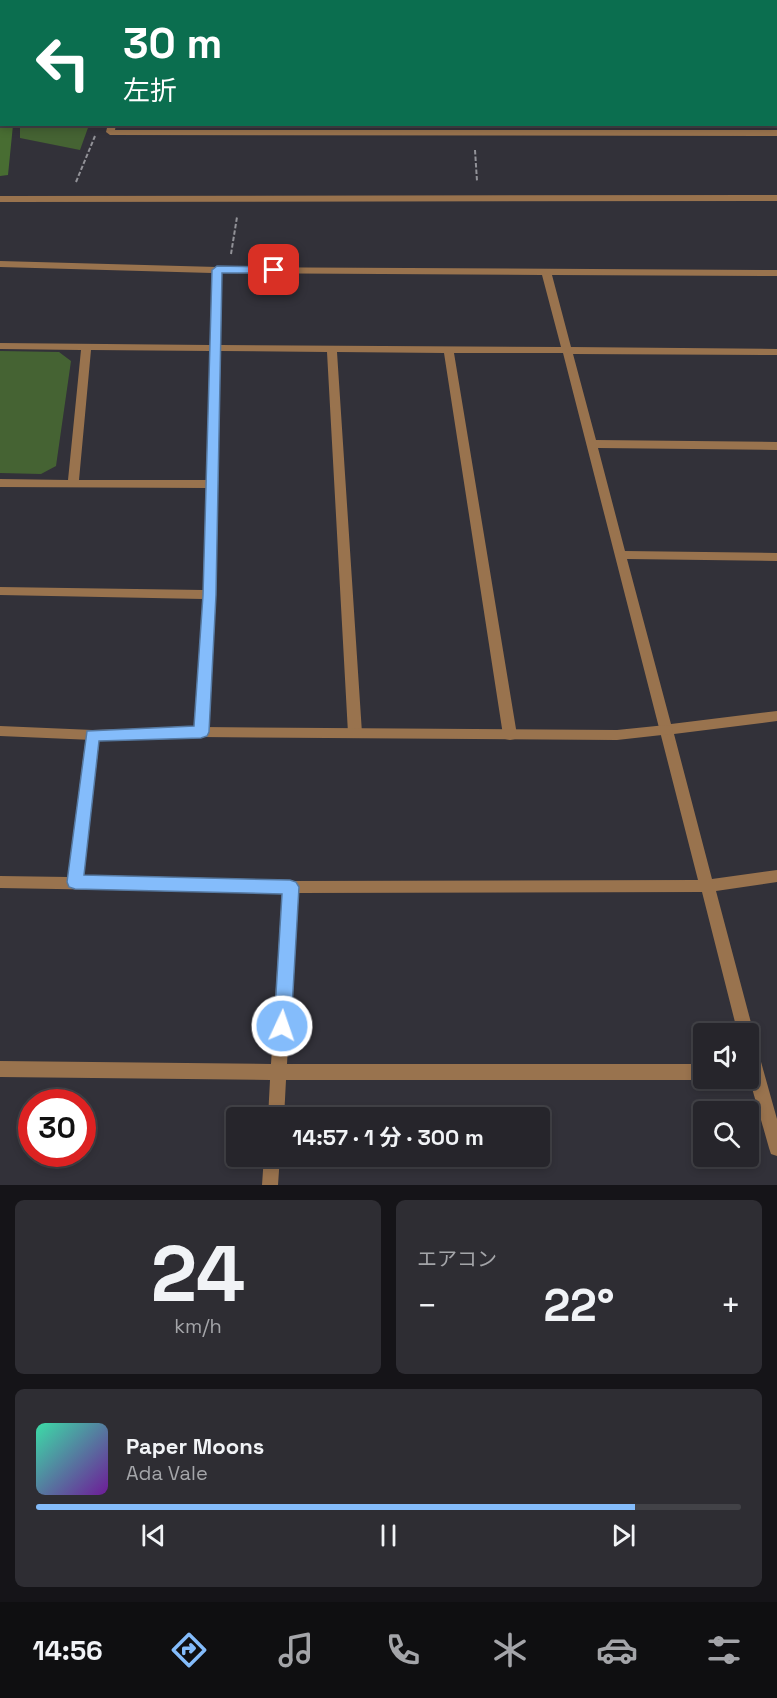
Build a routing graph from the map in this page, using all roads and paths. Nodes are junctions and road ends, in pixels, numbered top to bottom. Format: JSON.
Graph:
{"nodes":[{"id":1,"x":111,"y":128,"type":"edge"},
{"id":2,"x":473,"y":128,"type":"edge"},
{"id":3,"x":777,"y":133,"type":"edge"},
{"id":4,"x":70,"y":198,"type":"junction"},
{"id":5,"x":240,"y":198,"type":"junction"},
{"id":6,"x":478,"y":198,"type":"junction"},
{"id":7,"x":777,"y":198,"type":"edge"},
{"id":8,"x":0,"y":199,"type":"edge"},
{"id":9,"x":0,"y":264,"type":"edge"},
{"id":10,"x":217,"y":270,"type":"junction"},
{"id":11,"x":229,"y":270,"type":"junction"},
{"id":12,"x":546,"y":272,"type":"junction"},
{"id":13,"x":777,"y":273,"type":"edge"},
{"id":14,"x":0,"y":346,"type":"edge"},
{"id":15,"x":86,"y":346,"type":"junction"},
{"id":16,"x":217,"y":346,"type":"junction"},
{"id":17,"x":332,"y":348,"type":"junction"},
{"id":18,"x":567,"y":349,"type":"junction"},
{"id":19,"x":449,"y":350,"type":"junction"},
{"id":20,"x":777,"y":352,"type":"edge"},
{"id":21,"x":592,"y":444,"type":"junction"},
{"id":22,"x":777,"y":446,"type":"edge"},
{"id":23,"x":0,"y":483,"type":"edge"},
{"id":24,"x":73,"y":483,"type":"junction"},
{"id":25,"x":211,"y":484,"type":"junction"},
{"id":26,"x":622,"y":555,"type":"junction"},
{"id":27,"x":777,"y":557,"type":"edge"},
{"id":28,"x":0,"y":591,"type":"edge"},
{"id":29,"x":209,"y":595,"type":"junction"},
{"id":30,"x":777,"y":716,"type":"edge"},
{"id":31,"x":666,"y":730,"type":"junction"},
{"id":32,"x":0,"y":732,"type":"edge"},
{"id":33,"x":201,"y":732,"type":"junction"},
{"id":34,"x":356,"y":733,"type":"junction"},
{"id":35,"x":93,"y":735,"type":"junction"},
{"id":36,"x":510,"y":735,"type":"junction"},
{"id":37,"x":777,"y":876,"type":"edge"},
{"id":38,"x":0,"y":882,"type":"edge"},
{"id":39,"x":75,"y":882,"type":"junction"},
{"id":40,"x":705,"y":886,"type":"junction"},
{"id":41,"x":290,"y":887,"type":"junction"},
{"id":42,"x":743,"y":1023,"type":"edge"},
{"id":43,"x":0,"y":1069,"type":"edge"},
{"id":44,"x":279,"y":1072,"type":"junction"},
{"id":45,"x":693,"y":1072,"type":"edge"},
{"id":46,"x":758,"y":1089,"type":"edge"},
{"id":47,"x":277,"y":1107,"type":"edge"},
{"id":48,"x":777,"y":1148,"type":"edge"},
{"id":49,"x":271,"y":1167,"type":"edge"},
{"id":50,"x":270,"y":1185,"type":"edge"}],
"edges":[{"from":1,"to":2,"type":"street"},
{"from":1,"to":4,"type":"path"},
{"from":2,"to":3,"type":"street"},
{"from":2,"to":6,"type":"path"},
{"from":4,"to":5,"type":"street"},
{"from":4,"to":8,"type":"street"},
{"from":5,"to":6,"type":"street"},
{"from":5,"to":11,"type":"path"},
{"from":6,"to":7,"type":"street"},
{"from":9,"to":10,"type":"street"},
{"from":10,"to":11,"type":"street"},
{"from":10,"to":16,"type":"street"},
{"from":11,"to":12,"type":"street"},
{"from":12,"to":13,"type":"street"},
{"from":12,"to":18,"type":"street"},
{"from":14,"to":15,"type":"street"},
{"from":15,"to":16,"type":"street"},
{"from":15,"to":24,"type":"street"},
{"from":16,"to":17,"type":"street"},
{"from":16,"to":25,"type":"street"},
{"from":17,"to":19,"type":"street"},
{"from":17,"to":34,"type":"street"},
{"from":18,"to":19,"type":"street"},
{"from":18,"to":20,"type":"street"},
{"from":18,"to":21,"type":"street"},
{"from":19,"to":36,"type":"street"},
{"from":21,"to":22,"type":"street"},
{"from":21,"to":26,"type":"street"},
{"from":23,"to":24,"type":"street"},
{"from":24,"to":25,"type":"street"},
{"from":25,"to":29,"type":"street"},
{"from":26,"to":27,"type":"street"},
{"from":26,"to":31,"type":"street"},
{"from":28,"to":29,"type":"street"},
{"from":29,"to":33,"type":"street"},
{"from":30,"to":31,"type":"street"},
{"from":31,"to":36,"type":"street"},
{"from":31,"to":40,"type":"street"},
{"from":32,"to":35,"type":"street"},
{"from":33,"to":34,"type":"street"},
{"from":33,"to":35,"type":"street"},
{"from":34,"to":36,"type":"street"},
{"from":35,"to":39,"type":"street"},
{"from":37,"to":40,"type":"street"},
{"from":38,"to":39,"type":"street"},
{"from":39,"to":41,"type":"street"},
{"from":40,"to":41,"type":"street"},
{"from":40,"to":42,"type":"street"},
{"from":41,"to":44,"type":"street"},
{"from":43,"to":44,"type":"street"},
{"from":44,"to":45,"type":"street"},
{"from":44,"to":47,"type":"street"},
{"from":46,"to":48,"type":"street"},
{"from":49,"to":50,"type":"street"}]}
